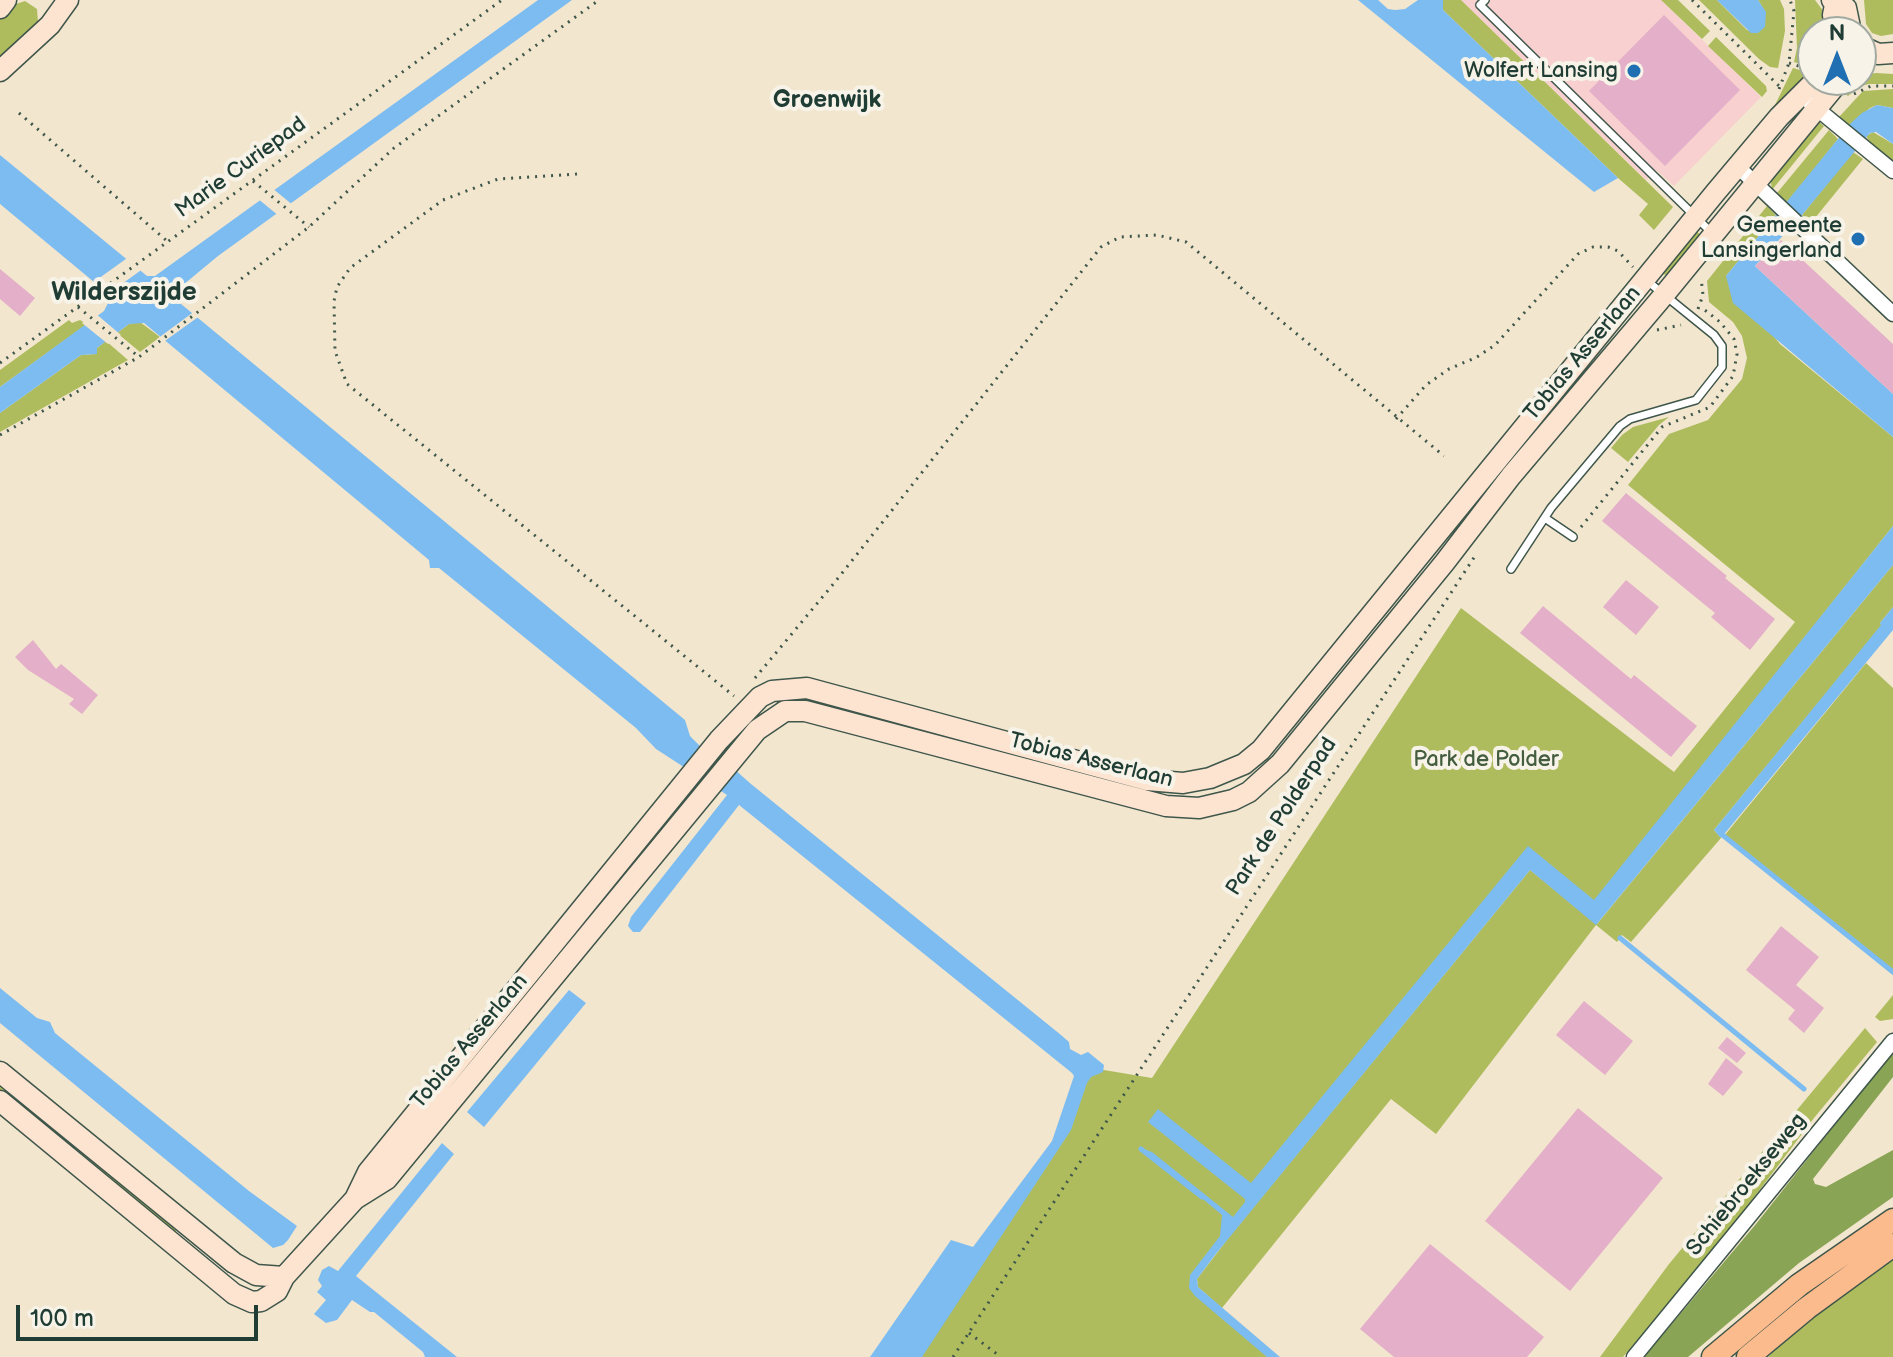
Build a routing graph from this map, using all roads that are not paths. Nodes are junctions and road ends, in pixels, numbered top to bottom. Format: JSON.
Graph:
{"nodes":[{"id":1,"x":6,"y":0,"type":"edge"},
{"id":2,"x":68,"y":0,"type":"edge"},
{"id":3,"x":1485,"y":0,"type":"edge"},
{"id":4,"x":1834,"y":1,"type":"edge"},
{"id":5,"x":0,"y":8,"type":"edge"},
{"id":6,"x":1848,"y":16,"type":"edge"},
{"id":7,"x":0,"y":71,"type":"edge"},
{"id":8,"x":1811,"y":96,"type":"edge"},
{"id":9,"x":1817,"y":96,"type":"edge"},
{"id":10,"x":1809,"y":102,"type":"junction"},
{"id":11,"x":1737,"y":166,"type":"junction"},
{"id":12,"x":1893,"y":171,"type":"edge"},
{"id":13,"x":1756,"y":181,"type":"junction"},
{"id":14,"x":1695,"y":218,"type":"junction"},
{"id":15,"x":1713,"y":234,"type":"junction"},
{"id":16,"x":1644,"y":278,"type":"junction"},
{"id":17,"x":1664,"y":295,"type":"junction"},
{"id":18,"x":1893,"y":314,"type":"edge"},
{"id":19,"x":1545,"y":518,"type":"junction"},
{"id":20,"x":1573,"y":537,"type":"road end"},
{"id":21,"x":1511,"y":569,"type":"dead end"},
{"id":22,"x":1893,"y":1041,"type":"edge"},
{"id":23,"x":0,"y":1072,"type":"edge"},
{"id":24,"x":0,"y":1101,"type":"edge"},
{"id":25,"x":355,"y":1199,"type":"junction"},
{"id":26,"x":1893,"y":1220,"type":"edge"},
{"id":27,"x":1893,"y":1245,"type":"edge"},
{"id":28,"x":284,"y":1277,"type":"junction"},
{"id":29,"x":1634,"y":1357,"type":"edge"},
{"id":30,"x":1713,"y":1357,"type":"edge"},
{"id":31,"x":1748,"y":1357,"type":"edge"}],
"edges":[{"from":1,"to":5,"type":"street"},
{"from":2,"to":7,"type":"street"},
{"from":3,"to":14,"type":"lane"},
{"from":4,"to":6,"type":"street"},
{"from":8,"to":10,"type":"street","name":"Tobias Asserlaan"},
{"from":9,"to":10,"type":"street","name":"Tobias Asserlaan"},
{"from":10,"to":11,"type":"street","name":"Tobias Asserlaan"},
{"from":10,"to":12,"type":"street"},
{"from":10,"to":13,"type":"street","name":"Tobias Asserlaan"},
{"from":11,"to":13,"type":"street"},
{"from":11,"to":14,"type":"street","name":"Tobias Asserlaan"},
{"from":13,"to":15,"type":"street","name":"Tobias Asserlaan"},
{"from":13,"to":18,"type":"street"},
{"from":14,"to":15,"type":"lane"},
{"from":14,"to":16,"type":"street","name":"Tobias Asserlaan"},
{"from":15,"to":17,"type":"street","name":"Tobias Asserlaan"},
{"from":16,"to":17,"type":"lane"},
{"from":16,"to":25,"type":"street","name":"Tobias Asserlaan"},
{"from":17,"to":19,"type":"lane"},
{"from":17,"to":25,"type":"street","name":"Tobias Asserlaan"},
{"from":19,"to":20,"type":"lane"},
{"from":19,"to":21,"type":"lane"},
{"from":22,"to":29,"type":"street","name":"Schiebroekseweg"},
{"from":23,"to":28,"type":"street"},
{"from":24,"to":28,"type":"street","name":"Tobias Asserlaan"},
{"from":25,"to":28,"type":"street","name":"Tobias Asserlaan"},
{"from":26,"to":30,"type":"main road"},
{"from":27,"to":31,"type":"main road"}]}
